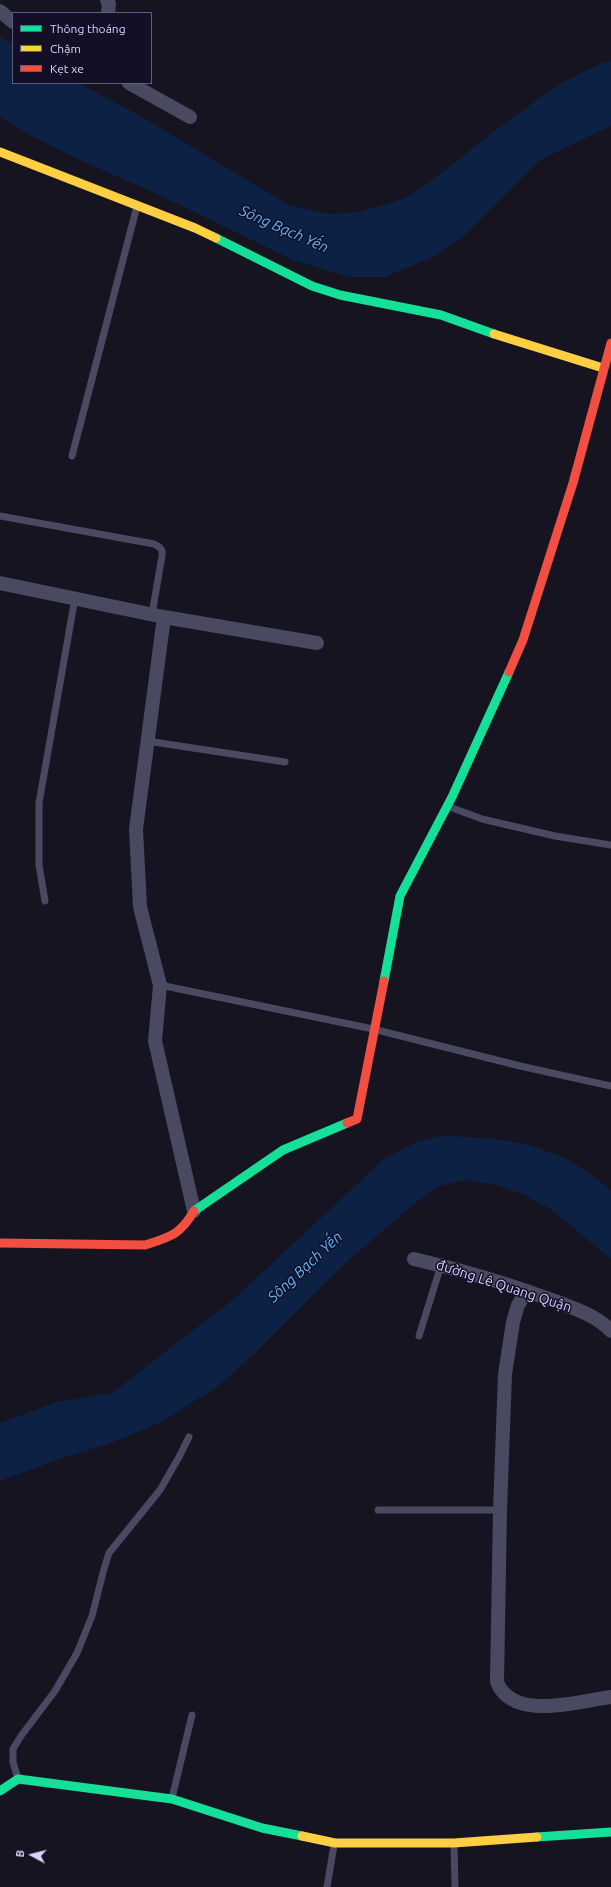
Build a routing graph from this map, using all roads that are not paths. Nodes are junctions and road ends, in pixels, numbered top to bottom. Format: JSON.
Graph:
{"nodes":[{"id":1,"x":106,"y":0,"type":"edge"},
{"id":2,"x":0,"y":11,"type":"edge"},
{"id":3,"x":108,"y":12,"type":"edge"},
{"id":4,"x":12,"y":21,"type":"edge"},
{"id":5,"x":131,"y":84,"type":"edge"},
{"id":6,"x":190,"y":117,"type":"dead end"},
{"id":7,"x":0,"y":152,"type":"edge"},
{"id":8,"x":137,"y":205,"type":"junction"},
{"id":9,"x":611,"y":343,"type":"edge"},
{"id":10,"x":604,"y":368,"type":"junction"},
{"id":11,"x":72,"y":456,"type":"dead end"},
{"id":12,"x":0,"y":516,"type":"edge"},
{"id":13,"x":0,"y":583,"type":"edge"},
{"id":14,"x":74,"y":598,"type":"junction"},
{"id":15,"x":158,"y":616,"type":"junction"},
{"id":16,"x":317,"y":643,"type":"dead end"},
{"id":17,"x":147,"y":741,"type":"junction"},
{"id":18,"x":285,"y":762,"type":"dead end"},
{"id":19,"x":447,"y":806,"type":"junction"},
{"id":20,"x":611,"y":845,"type":"edge"},
{"id":21,"x":45,"y":900,"type":"dead end"},
{"id":22,"x":160,"y":985,"type":"junction"},
{"id":23,"x":373,"y":1029,"type":"junction"},
{"id":24,"x":611,"y":1086,"type":"edge"},
{"id":25,"x":194,"y":1211,"type":"junction"},
{"id":26,"x":0,"y":1244,"type":"edge"},
{"id":27,"x":414,"y":1259,"type":"dead end"},
{"id":28,"x":441,"y":1265,"type":"junction"},
{"id":29,"x":527,"y":1290,"type":"junction"},
{"id":30,"x":611,"y":1331,"type":"edge"},
{"id":31,"x":419,"y":1336,"type":"dead end"},
{"id":32,"x":188,"y":1437,"type":"dead end"},
{"id":33,"x":378,"y":1510,"type":"dead end"},
{"id":34,"x":500,"y":1510,"type":"junction"},
{"id":35,"x":611,"y":1697,"type":"edge"},
{"id":36,"x":192,"y":1715,"type":"dead end"},
{"id":37,"x":18,"y":1779,"type":"junction"},
{"id":38,"x":0,"y":1791,"type":"edge"},
{"id":39,"x":172,"y":1799,"type":"junction"},
{"id":40,"x":611,"y":1832,"type":"edge"},
{"id":41,"x":335,"y":1843,"type":"junction"},
{"id":42,"x":454,"y":1843,"type":"junction"},
{"id":43,"x":327,"y":1887,"type":"edge"},
{"id":44,"x":455,"y":1887,"type":"edge"}],
"edges":[{"from":1,"to":3,"type":"street"},
{"from":2,"to":4,"type":"street"},
{"from":5,"to":6,"type":"street"},
{"from":7,"to":8,"type":"street"},
{"from":8,"to":10,"type":"street"},
{"from":8,"to":11,"type":"lane"},
{"from":9,"to":10,"type":"street"},
{"from":10,"to":19,"type":"street"},
{"from":12,"to":15,"type":"lane"},
{"from":13,"to":14,"type":"street"},
{"from":14,"to":15,"type":"street"},
{"from":14,"to":21,"type":"lane"},
{"from":15,"to":16,"type":"street"},
{"from":15,"to":17,"type":"street"},
{"from":17,"to":18,"type":"lane"},
{"from":17,"to":22,"type":"street"},
{"from":19,"to":20,"type":"lane"},
{"from":19,"to":23,"type":"street"},
{"from":22,"to":23,"type":"lane"},
{"from":22,"to":25,"type":"street"},
{"from":23,"to":24,"type":"lane"},
{"from":23,"to":25,"type":"street"},
{"from":25,"to":26,"type":"street"},
{"from":27,"to":28,"type":"street","name":"đường Lê Quang Quận"},
{"from":28,"to":29,"type":"street","name":"đường Lê Quang Quận"},
{"from":28,"to":31,"type":"lane"},
{"from":29,"to":30,"type":"street","name":"đường Lê Quang Quận"},
{"from":29,"to":34,"type":"street"},
{"from":32,"to":37,"type":"lane"},
{"from":33,"to":34,"type":"lane"},
{"from":34,"to":35,"type":"street"},
{"from":36,"to":39,"type":"lane"},
{"from":37,"to":38,"type":"street"},
{"from":37,"to":39,"type":"street"},
{"from":39,"to":41,"type":"street"},
{"from":40,"to":42,"type":"street"},
{"from":41,"to":42,"type":"street"},
{"from":41,"to":43,"type":"lane"},
{"from":42,"to":44,"type":"lane"}]}
